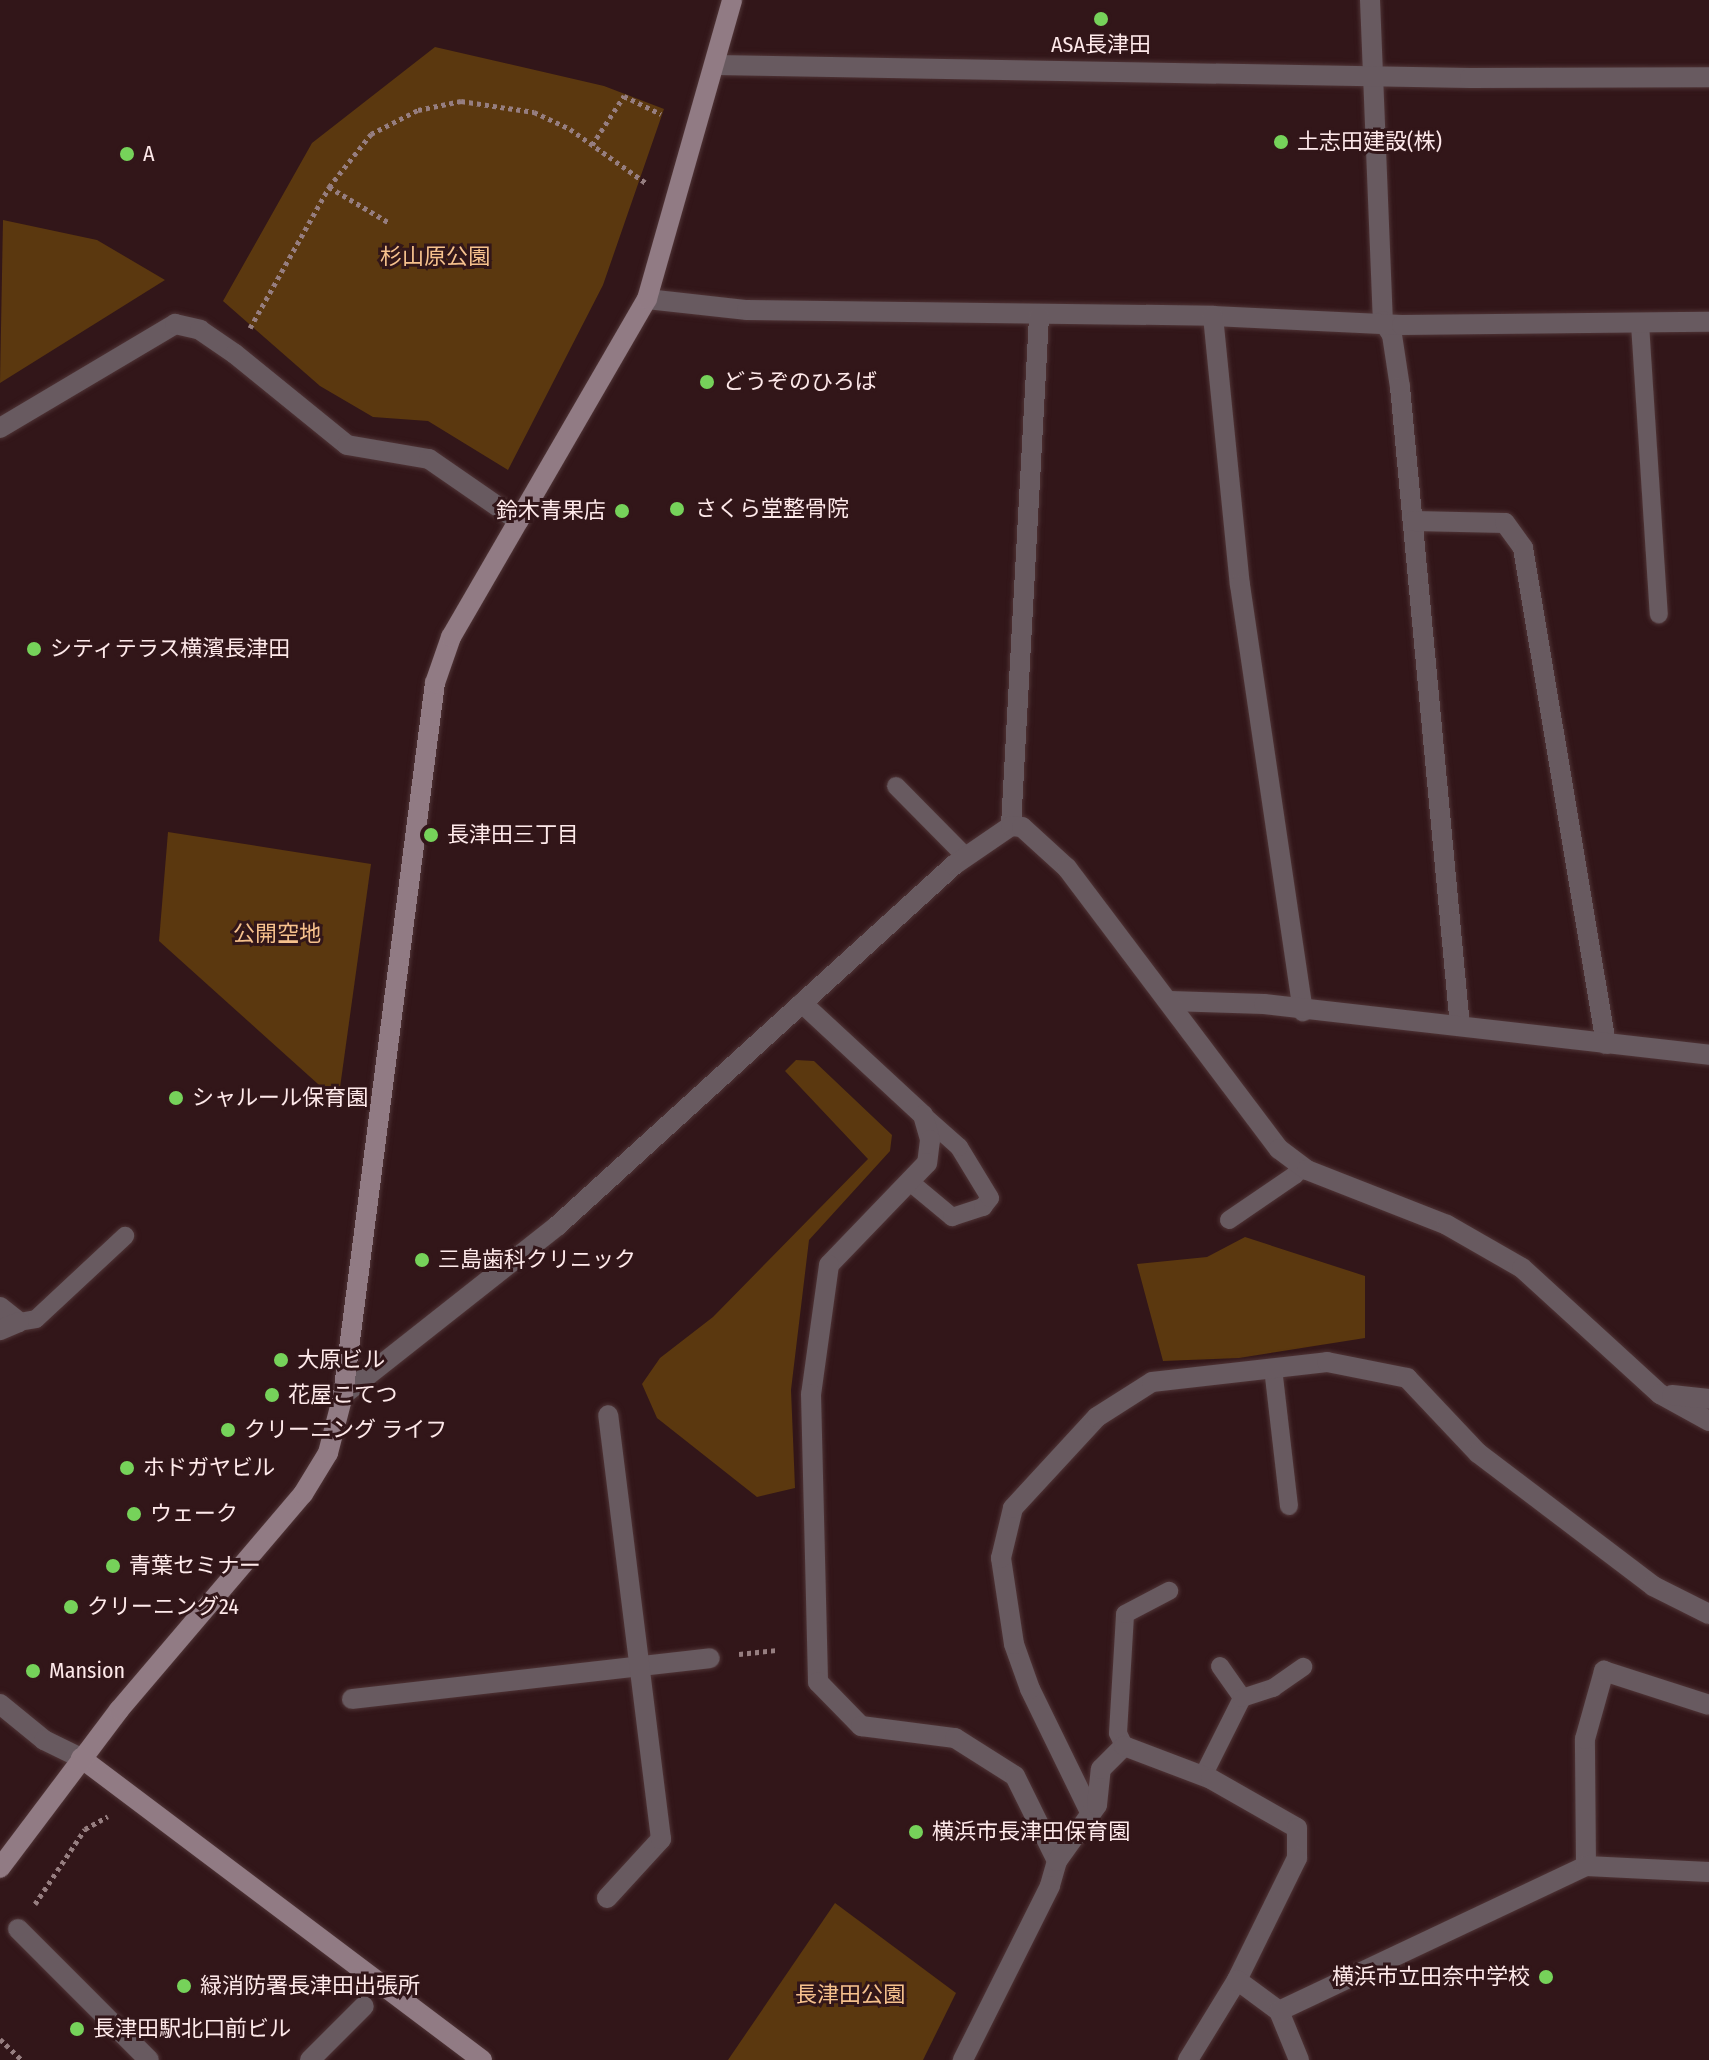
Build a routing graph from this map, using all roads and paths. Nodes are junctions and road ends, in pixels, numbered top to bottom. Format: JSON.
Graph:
{"nodes":[{"id":1,"x":732,"y":0,"type":"edge"},
{"id":2,"x":1370,"y":0,"type":"edge"},
{"id":3,"x":716,"y":65,"type":"junction"},
{"id":4,"x":1373,"y":75,"type":"junction"},
{"id":5,"x":1709,"y":77,"type":"edge"},
{"id":6,"x":661,"y":114,"type":"dead end"},
{"id":7,"x":592,"y":145,"type":"junction"},
{"id":8,"x":646,"y":183,"type":"dead end"},
{"id":9,"x":329,"y":187,"type":"junction"},
{"id":10,"x":388,"y":222,"type":"dead end"},
{"id":11,"x":647,"y":299,"type":"junction"},
{"id":12,"x":1213,"y":316,"type":"junction"},
{"id":13,"x":1039,"y":317,"type":"junction"},
{"id":14,"x":1383,"y":321,"type":"junction"},
{"id":15,"x":1709,"y":322,"type":"edge"},
{"id":16,"x":1640,"y":324,"type":"junction"},
{"id":17,"x":247,"y":333,"type":"dead end"},
{"id":18,"x":0,"y":428,"type":"edge"},
{"id":19,"x":519,"y":521,"type":"junction"},
{"id":20,"x":1414,"y":521,"type":"junction"},
{"id":21,"x":1659,"y":614,"type":"dead end"},
{"id":22,"x":896,"y":786,"type":"dead end"},
{"id":23,"x":1011,"y":826,"type":"junction"},
{"id":24,"x":965,"y":856,"type":"junction"},
{"id":25,"x":1170,"y":1001,"type":"junction"},
{"id":26,"x":802,"y":1003,"type":"junction"},
{"id":27,"x":1303,"y":1011,"type":"junction"},
{"id":28,"x":1460,"y":1026,"type":"junction"},
{"id":29,"x":1606,"y":1044,"type":"junction"},
{"id":30,"x":1709,"y":1055,"type":"edge"},
{"id":31,"x":923,"y":1115,"type":"junction"},
{"id":32,"x":1300,"y":1165,"type":"junction"},
{"id":33,"x":910,"y":1182,"type":"junction"},
{"id":34,"x":1229,"y":1220,"type":"dead end"},
{"id":35,"x":125,"y":1236,"type":"dead end"},
{"id":36,"x":0,"y":1307,"type":"edge"},
{"id":37,"x":9,"y":1326,"type":"edge"},
{"id":38,"x":1273,"y":1368,"type":"junction"},
{"id":39,"x":1660,"y":1394,"type":"junction"},
{"id":40,"x":343,"y":1395,"type":"junction"},
{"id":41,"x":1709,"y":1399,"type":"edge"},
{"id":42,"x":608,"y":1415,"type":"dead end"},
{"id":43,"x":1709,"y":1421,"type":"edge"},
{"id":44,"x":1289,"y":1506,"type":"dead end"},
{"id":45,"x":1169,"y":1591,"type":"dead end"},
{"id":46,"x":1709,"y":1614,"type":"edge"},
{"id":47,"x":776,"y":1650,"type":"dead end"},
{"id":48,"x":710,"y":1658,"type":"joint"},
{"id":49,"x":639,"y":1666,"type":"junction"},
{"id":50,"x":1220,"y":1666,"type":"dead end"},
{"id":51,"x":1303,"y":1667,"type":"dead end"},
{"id":52,"x":1242,"y":1698,"type":"junction"},
{"id":53,"x":352,"y":1699,"type":"dead end"},
{"id":54,"x":0,"y":1704,"type":"edge"},
{"id":55,"x":1709,"y":1705,"type":"edge"},
{"id":56,"x":1124,"y":1746,"type":"junction"},
{"id":57,"x":81,"y":1758,"type":"junction"},
{"id":58,"x":1203,"y":1776,"type":"junction"},
{"id":59,"x":1091,"y":1814,"type":"junction"},
{"id":60,"x":113,"y":1816,"type":"dead end"},
{"id":61,"x":1057,"y":1861,"type":"junction"},
{"id":62,"x":1586,"y":1866,"type":"junction"},
{"id":63,"x":0,"y":1868,"type":"edge"},
{"id":64,"x":1709,"y":1872,"type":"edge"},
{"id":65,"x":607,"y":1898,"type":"dead end"},
{"id":66,"x":18,"y":1929,"type":"joint"},
{"id":67,"x":1237,"y":1980,"type":"junction"},
{"id":68,"x":364,"y":2006,"type":"dead end"},
{"id":69,"x":1279,"y":2011,"type":"junction"},
{"id":70,"x":0,"y":2039,"type":"edge"},
{"id":71,"x":22,"y":2060,"type":"edge"},
{"id":72,"x":149,"y":2060,"type":"edge"},
{"id":73,"x":310,"y":2060,"type":"edge"},
{"id":74,"x":482,"y":2060,"type":"edge"},
{"id":75,"x":963,"y":2060,"type":"edge"},
{"id":76,"x":1188,"y":2060,"type":"edge"},
{"id":77,"x":1299,"y":2060,"type":"edge"}],
"edges":[{"from":1,"to":3,"type":"street"},
{"from":2,"to":4,"type":"street"},
{"from":3,"to":4,"type":"street"},
{"from":3,"to":11,"type":"street"},
{"from":4,"to":5,"type":"street"},
{"from":4,"to":14,"type":"street"},
{"from":6,"to":7,"type":"path"},
{"from":7,"to":8,"type":"path"},
{"from":7,"to":9,"type":"path"},
{"from":9,"to":10,"type":"path"},
{"from":9,"to":17,"type":"path"},
{"from":11,"to":13,"type":"street"},
{"from":11,"to":19,"type":"street"},
{"from":12,"to":13,"type":"street"},
{"from":12,"to":14,"type":"street"},
{"from":12,"to":27,"type":"street"},
{"from":13,"to":23,"type":"street"},
{"from":14,"to":16,"type":"street"},
{"from":14,"to":20,"type":"street"},
{"from":15,"to":16,"type":"street"},
{"from":16,"to":21,"type":"lane"},
{"from":18,"to":19,"type":"street"},
{"from":19,"to":40,"type":"street"},
{"from":20,"to":28,"type":"street"},
{"from":20,"to":29,"type":"street"},
{"from":22,"to":24,"type":"lane"},
{"from":23,"to":24,"type":"street"},
{"from":23,"to":25,"type":"street"},
{"from":24,"to":26,"type":"street"},
{"from":25,"to":27,"type":"street"},
{"from":25,"to":32,"type":"street"},
{"from":26,"to":31,"type":"street"},
{"from":26,"to":40,"type":"street"},
{"from":27,"to":28,"type":"street"},
{"from":28,"to":29,"type":"street"},
{"from":29,"to":30,"type":"street"},
{"from":31,"to":33,"type":"street"},
{"from":31,"to":33,"type":"lane"},
{"from":32,"to":34,"type":"lane"},
{"from":32,"to":39,"type":"street"},
{"from":33,"to":61,"type":"street"},
{"from":35,"to":37,"type":"lane"},
{"from":36,"to":37,"type":"street"},
{"from":38,"to":44,"type":"lane"},
{"from":38,"to":46,"type":"street"},
{"from":38,"to":59,"type":"street"},
{"from":39,"to":41,"type":"street"},
{"from":39,"to":43,"type":"street"},
{"from":40,"to":57,"type":"street"},
{"from":42,"to":49,"type":"street"},
{"from":45,"to":56,"type":"lane"},
{"from":47,"to":48,"type":"path"},
{"from":48,"to":49,"type":"street"},
{"from":49,"to":53,"type":"street"},
{"from":49,"to":65,"type":"street"},
{"from":50,"to":52,"type":"lane"},
{"from":51,"to":52,"type":"lane"},
{"from":52,"to":58,"type":"lane"},
{"from":54,"to":57,"type":"street"},
{"from":55,"to":62,"type":"street"},
{"from":56,"to":58,"type":"street"},
{"from":56,"to":59,"type":"street"},
{"from":57,"to":63,"type":"street"},
{"from":57,"to":74,"type":"street"},
{"from":58,"to":67,"type":"street"},
{"from":59,"to":61,"type":"street"},
{"from":60,"to":66,"type":"path"},
{"from":61,"to":75,"type":"street"},
{"from":62,"to":64,"type":"street"},
{"from":62,"to":69,"type":"street"},
{"from":66,"to":72,"type":"street"},
{"from":67,"to":69,"type":"street"},
{"from":67,"to":76,"type":"street"},
{"from":68,"to":73,"type":"street"},
{"from":69,"to":77,"type":"street"},
{"from":70,"to":71,"type":"path"}]}
